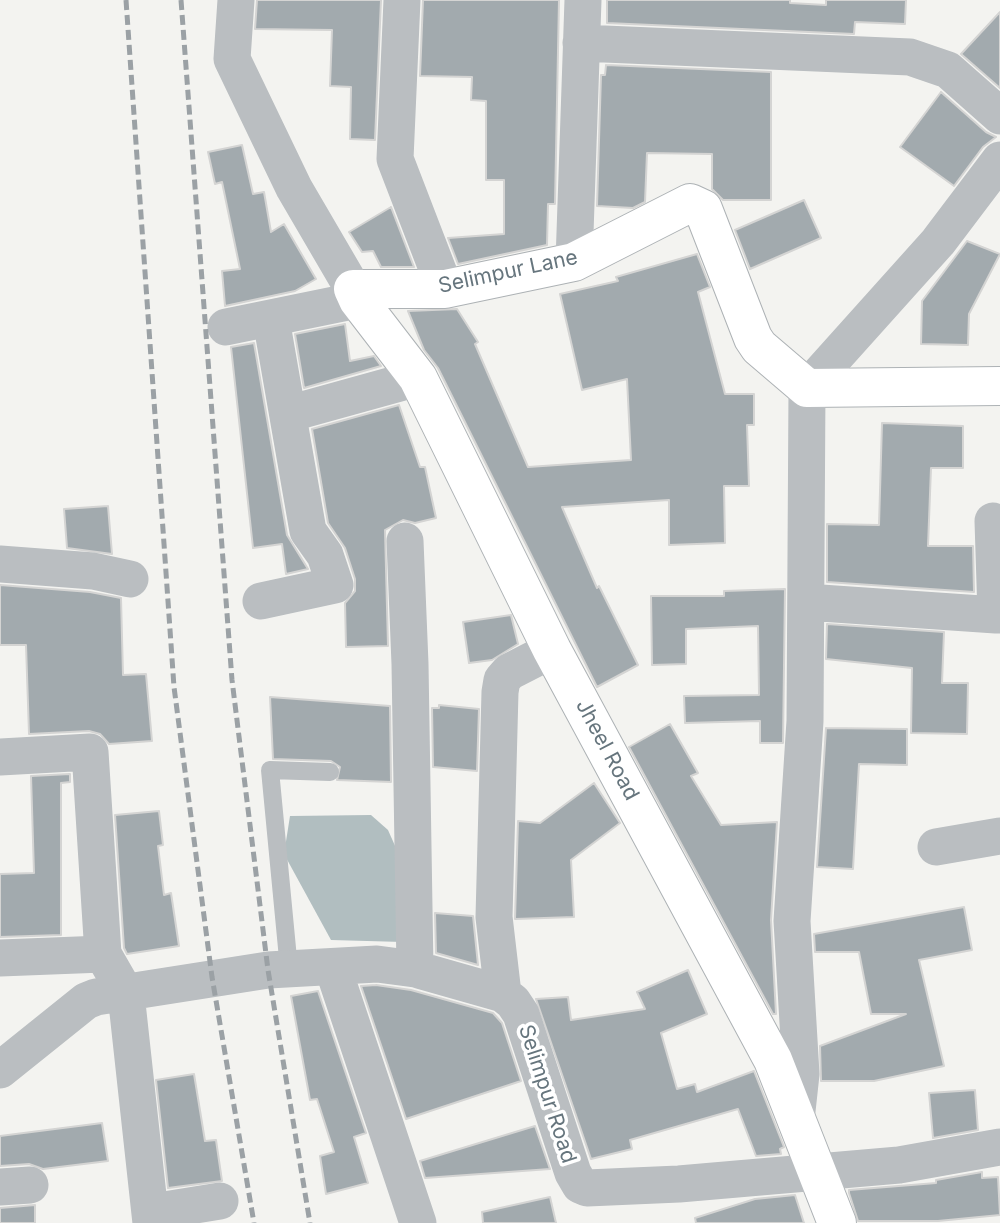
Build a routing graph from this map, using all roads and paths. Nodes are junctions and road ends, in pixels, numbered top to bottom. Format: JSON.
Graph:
{"nodes":[{"id":1,"x":236,"y":0,"type":"edge"},
{"id":2,"x":402,"y":0,"type":"edge"},
{"id":3,"x":583,"y":0,"type":"edge"},
{"id":4,"x":581,"y":43,"type":"junction"},
{"id":5,"x":1000,"y":116,"type":"edge"},
{"id":6,"x":1000,"y":160,"type":"edge"},
{"id":7,"x":574,"y":262,"type":"junction"},
{"id":8,"x":445,"y":289,"type":"junction"},
{"id":9,"x":356,"y":295,"type":"junction"},
{"id":10,"x":271,"y":319,"type":"junction"},
{"id":11,"x":226,"y":327,"type":"dead end"},
{"id":12,"x":418,"y":378,"type":"junction"},
{"id":13,"x":1000,"y":386,"type":"edge"},
{"id":14,"x":807,"y":388,"type":"junction"},
{"id":15,"x":288,"y":414,"type":"junction"},
{"id":16,"x":993,"y":520,"type":"dead end"},
{"id":17,"x":405,"y":541,"type":"dead end"},
{"id":18,"x":0,"y":564,"type":"edge"},
{"id":19,"x":130,"y":579,"type":"dead end"},
{"id":20,"x":261,"y":601,"type":"dead end"},
{"id":21,"x":806,"y":602,"type":"junction"},
{"id":22,"x":998,"y":615,"type":"edge"},
{"id":23,"x":552,"y":650,"type":"junction"},
{"id":24,"x":0,"y":757,"type":"edge"},
{"id":25,"x":330,"y":772,"type":"dead end"},
{"id":26,"x":1000,"y":836,"type":"edge"},
{"id":27,"x":936,"y":847,"type":"dead end"},
{"id":28,"x":103,"y":954,"type":"junction"},
{"id":29,"x":0,"y":958,"type":"edge"},
{"id":30,"x":333,"y":968,"type":"junction"},
{"id":31,"x":289,"y":969,"type":"junction"},
{"id":32,"x":415,"y":970,"type":"junction"},
{"id":33,"x":126,"y":994,"type":"junction"},
{"id":34,"x":503,"y":994,"type":"junction"},
{"id":35,"x":0,"y":1070,"type":"edge"},
{"id":36,"x":796,"y":1119,"type":"junction"},
{"id":37,"x":1000,"y":1147,"type":"edge"},
{"id":38,"x":814,"y":1170,"type":"junction"},
{"id":39,"x":220,"y":1201,"type":"dead end"},
{"id":40,"x":152,"y":1218,"type":"edge"},
{"id":41,"x":418,"y":1223,"type":"edge"},
{"id":42,"x":837,"y":1223,"type":"edge"}],
"edges":[{"from":1,"to":9,"type":"street"},
{"from":2,"to":8,"type":"street"},
{"from":3,"to":4,"type":"street"},
{"from":4,"to":5,"type":"street"},
{"from":4,"to":7,"type":"street"},
{"from":6,"to":14,"type":"street"},
{"from":7,"to":8,"type":"street","name":"Selimpur Lane"},
{"from":7,"to":14,"type":"street","name":"Selimpur Lane"},
{"from":8,"to":9,"type":"street","name":"Selimpur Lane"},
{"from":9,"to":10,"type":"street"},
{"from":9,"to":12,"type":"street","name":"Jheel Road"},
{"from":10,"to":11,"type":"street"},
{"from":10,"to":15,"type":"street"},
{"from":12,"to":15,"type":"street"},
{"from":12,"to":23,"type":"street","name":"Jheel Road"},
{"from":13,"to":14,"type":"street"},
{"from":14,"to":21,"type":"street"},
{"from":15,"to":20,"type":"street"},
{"from":16,"to":22,"type":"street"},
{"from":17,"to":32,"type":"street"},
{"from":18,"to":19,"type":"street"},
{"from":21,"to":22,"type":"street"},
{"from":21,"to":36,"type":"street"},
{"from":23,"to":34,"type":"street"},
{"from":23,"to":36,"type":"street","name":"Jheel Road"},
{"from":24,"to":28,"type":"street"},
{"from":25,"to":31,"type":"lane"},
{"from":26,"to":27,"type":"street"},
{"from":28,"to":29,"type":"street"},
{"from":28,"to":33,"type":"street"},
{"from":30,"to":31,"type":"street"},
{"from":30,"to":32,"type":"street"},
{"from":30,"to":41,"type":"street"},
{"from":31,"to":33,"type":"street"},
{"from":32,"to":34,"type":"street"},
{"from":33,"to":35,"type":"street"},
{"from":33,"to":40,"type":"street"},
{"from":34,"to":38,"type":"street","name":"Selimpur Road"},
{"from":36,"to":38,"type":"street","name":"Jheel Road"},
{"from":37,"to":38,"type":"street","name":"Selimpur Road"},
{"from":38,"to":42,"type":"street","name":"Jheel Road"},
{"from":39,"to":40,"type":"street"}]}
